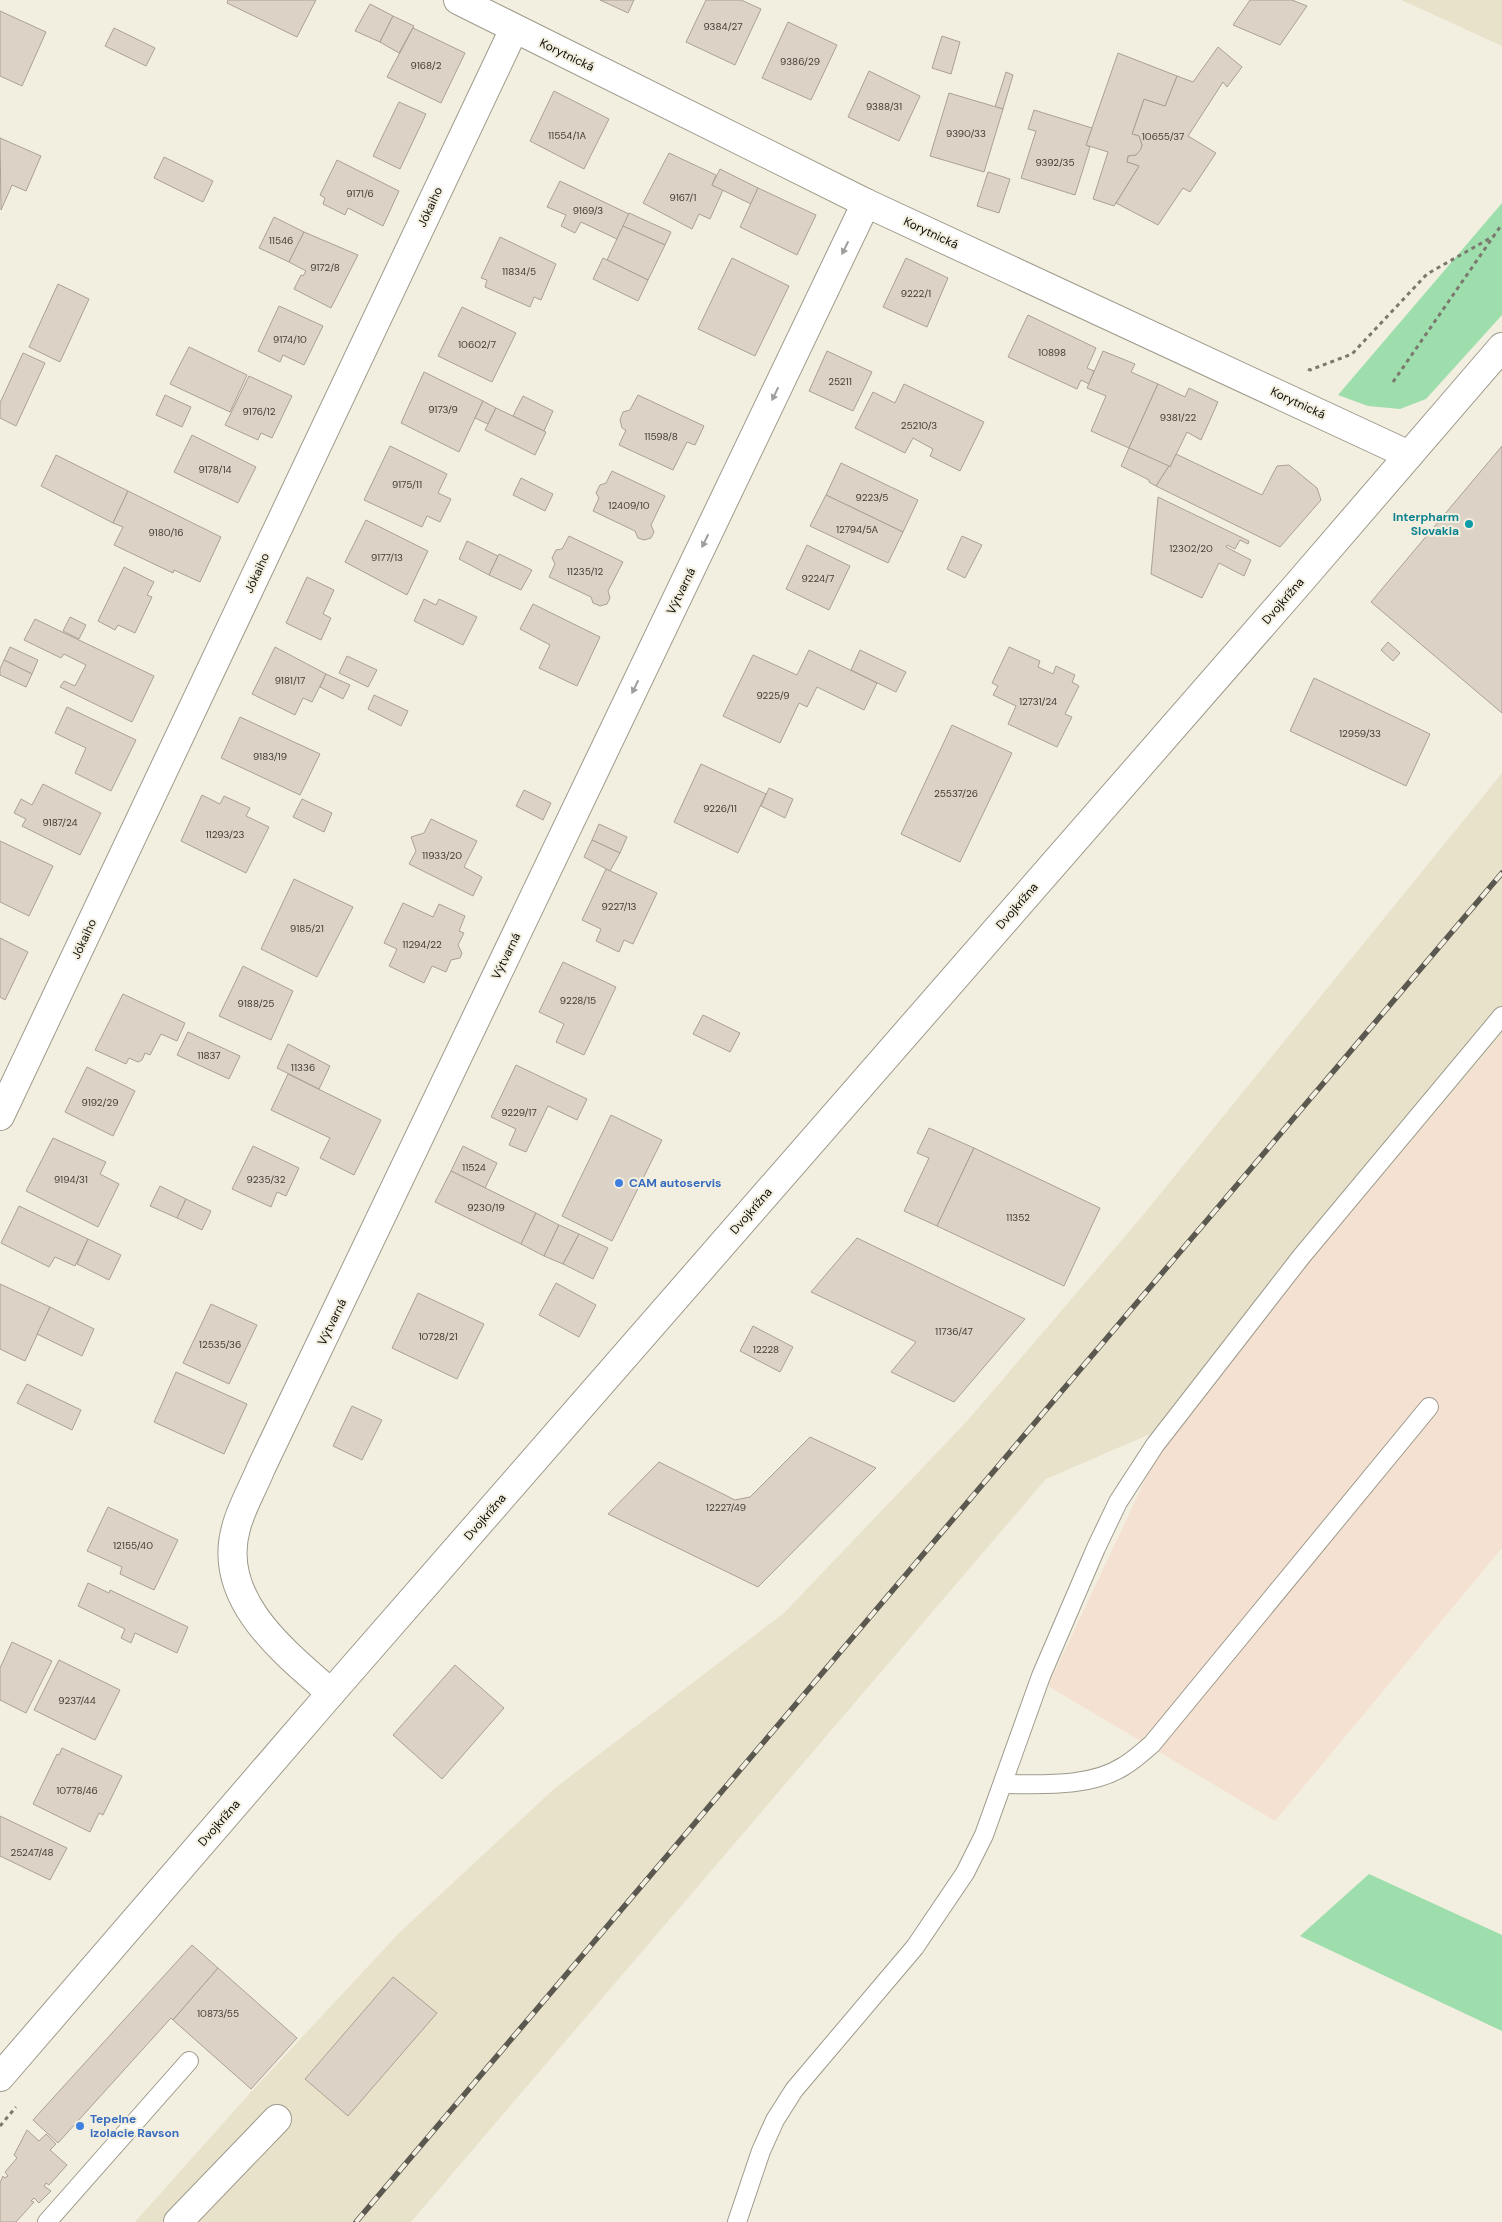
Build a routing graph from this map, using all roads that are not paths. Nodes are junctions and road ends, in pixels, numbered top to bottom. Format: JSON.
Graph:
{"nodes":[{"id":1,"x":458,"y":0,"type":"edge"},
{"id":2,"x":514,"y":29,"type":"junction"},
{"id":3,"x":866,"y":204,"type":"junction"},
{"id":4,"x":1502,"y":346,"type":"edge"},
{"id":5,"x":1410,"y":455,"type":"junction"},
{"id":6,"x":1502,"y":1016,"type":"edge"},
{"id":7,"x":0,"y":1116,"type":"edge"},
{"id":8,"x":1429,"y":1407,"type":"dead end"},
{"id":9,"x":332,"y":1692,"type":"junction"},
{"id":10,"x":1003,"y":1784,"type":"junction"},
{"id":11,"x":188,"y":2061,"type":"dead end"},
{"id":12,"x":0,"y":2076,"type":"edge"},
{"id":13,"x":277,"y":2119,"type":"dead end"},
{"id":14,"x":47,"y":2222,"type":"edge"},
{"id":15,"x":178,"y":2222,"type":"edge"},
{"id":16,"x":737,"y":2222,"type":"edge"}],
"edges":[{"from":1,"to":2,"type":"street","name":"Korytnická"},
{"from":2,"to":3,"type":"street","name":"Korytnická"},
{"from":2,"to":7,"type":"street","name":"Jókaiho"},
{"from":3,"to":5,"type":"street","name":"Korytnická"},
{"from":3,"to":9,"type":"street","name":"Výtvarná","one_way":true},
{"from":4,"to":5,"type":"street","name":"Dvojkrížna"},
{"from":5,"to":9,"type":"street","name":"Dvojkrížna"},
{"from":6,"to":10,"type":"lane"},
{"from":8,"to":10,"type":"lane"},
{"from":9,"to":12,"type":"street","name":"Dvojkrížna"},
{"from":10,"to":16,"type":"lane"},
{"from":11,"to":14,"type":"lane"},
{"from":13,"to":15,"type":"street"}]}
